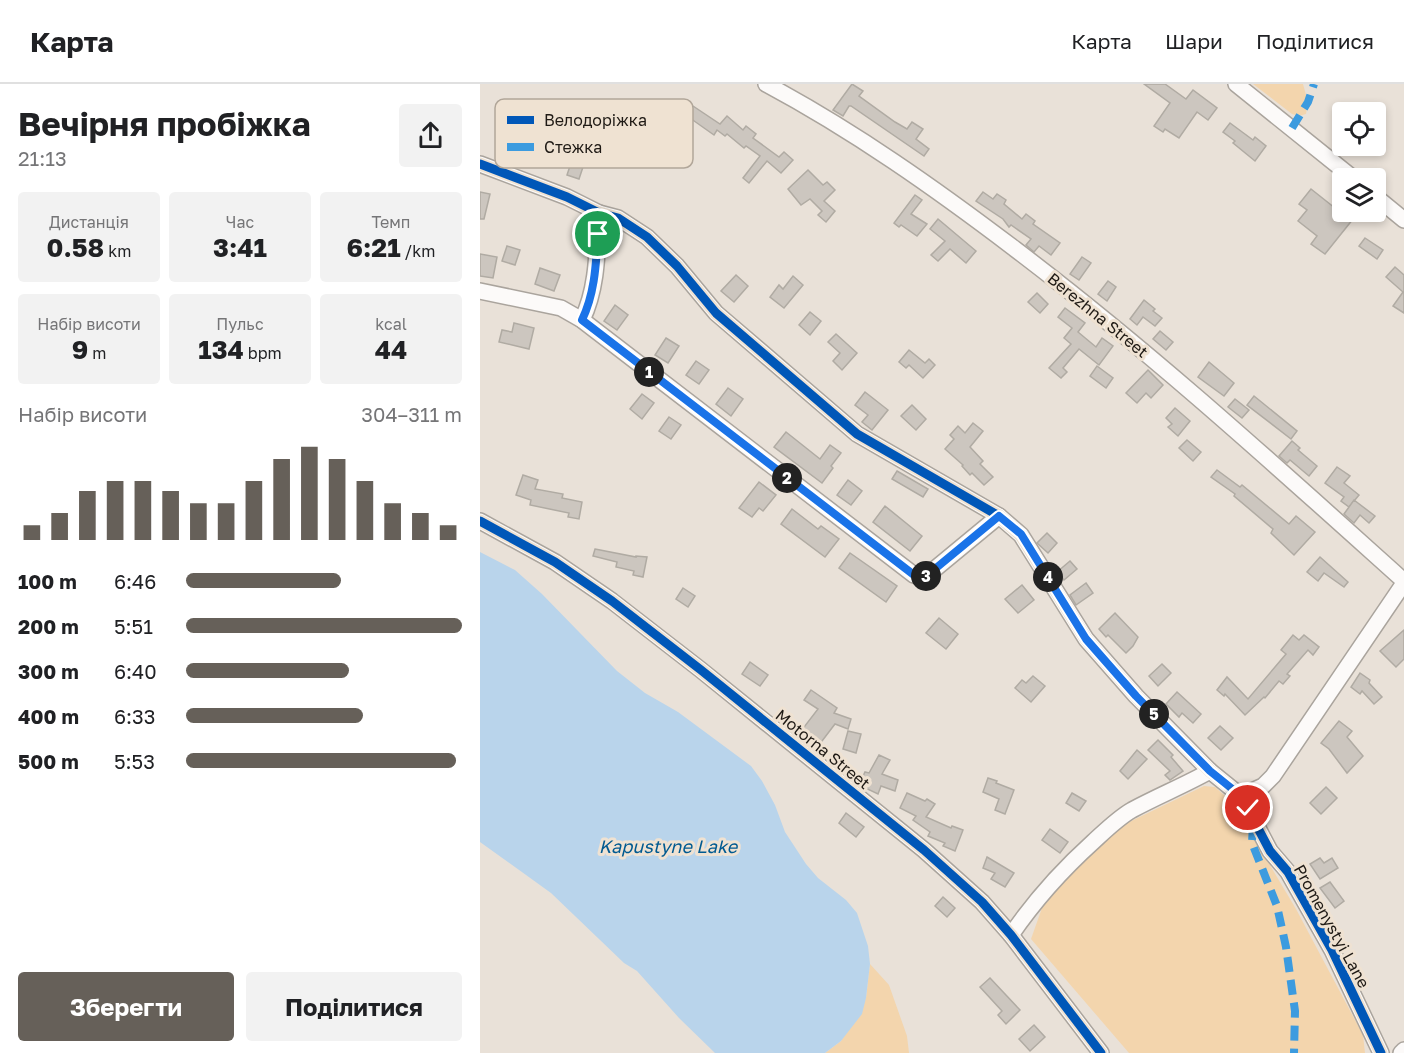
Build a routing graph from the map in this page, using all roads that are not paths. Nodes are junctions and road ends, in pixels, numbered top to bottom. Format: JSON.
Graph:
{"nodes":[{"id":1,"x":766,"y":84,"type":"edge"},
{"id":2,"x":1236,"y":84,"type":"edge"},
{"id":3,"x":480,"y":164,"type":"edge"},
{"id":4,"x":1341,"y":168,"type":"edge"},
{"id":5,"x":1386,"y":205,"type":"edge"},
{"id":6,"x":600,"y":213,"type":"junction"},
{"id":7,"x":1404,"y":220,"type":"edge"},
{"id":8,"x":480,"y":291,"type":"edge"},
{"id":9,"x":582,"y":320,"type":"junction"},
{"id":10,"x":999,"y":516,"type":"junction"},
{"id":11,"x":480,"y":520,"type":"edge"},
{"id":12,"x":1404,"y":582,"type":"edge"},
{"id":13,"x":1210,"y":771,"type":"junction"},
{"id":14,"x":1241,"y":796,"type":"junction"},
{"id":15,"x":1011,"y":935,"type":"junction"},
{"id":16,"x":1101,"y":1053,"type":"edge"},
{"id":17,"x":1382,"y":1053,"type":"edge"}],
"edges":[{"from":1,"to":12,"type":"street","name":"Berezhna Street"},
{"from":2,"to":4,"type":"street"},
{"from":3,"to":6,"type":"street","name":"Promenystyi Lane"},
{"from":5,"to":7,"type":"street"},
{"from":6,"to":9,"type":"street"},
{"from":6,"to":10,"type":"street","name":"Promenystyi Lane"},
{"from":8,"to":9,"type":"street"},
{"from":9,"to":10,"type":"street"},
{"from":10,"to":13,"type":"street","name":"Promenystyi Lane"},
{"from":11,"to":15,"type":"street","name":"Motorna Street"},
{"from":12,"to":14,"type":"street"},
{"from":13,"to":14,"type":"street","name":"Promenystyi Lane"},
{"from":13,"to":15,"type":"street"},
{"from":14,"to":17,"type":"street","name":"Promenystyi Lane"},
{"from":15,"to":16,"type":"street","name":"Motorna Street"}]}
